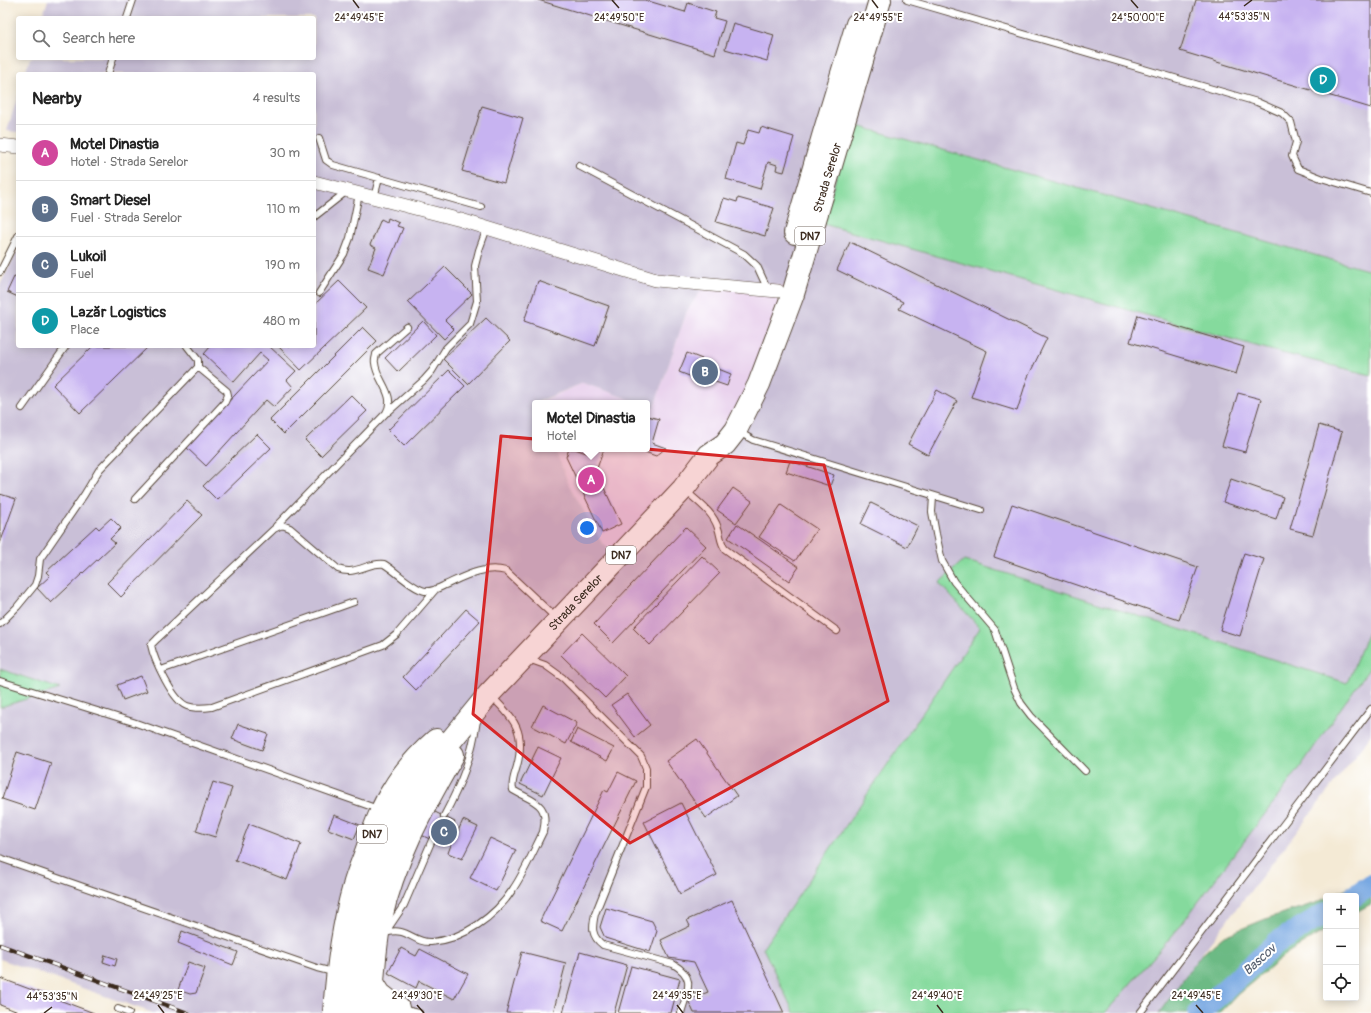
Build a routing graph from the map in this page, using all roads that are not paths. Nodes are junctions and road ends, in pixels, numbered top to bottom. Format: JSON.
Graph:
{"nodes":[{"id":1,"x":132,"y":0,"type":"edge"},
{"id":2,"x":865,"y":0,"type":"edge"},
{"id":3,"x":880,"y":0,"type":"edge"},
{"id":4,"x":907,"y":0,"type":"edge"},
{"id":5,"x":128,"y":16,"type":"edge"},
{"id":6,"x":112,"y":60,"type":"edge"},
{"id":7,"x":109,"y":72,"type":"edge"},
{"id":8,"x":320,"y":138,"type":"dead end"},
{"id":9,"x":0,"y":145,"type":"edge"},
{"id":10,"x":16,"y":146,"type":"edge"},
{"id":11,"x":579,"y":166,"type":"dead end"},
{"id":12,"x":379,"y":178,"type":"junction"},
{"id":13,"x":316,"y":183,"type":"edge"},
{"id":14,"x":353,"y":192,"type":"junction"},
{"id":15,"x":1371,"y":193,"type":"edge"},
{"id":16,"x":374,"y":198,"type":"junction"},
{"id":17,"x":481,"y":207,"type":"dead end"},
{"id":18,"x":316,"y":216,"type":"edge"},
{"id":19,"x":487,"y":228,"type":"junction"},
{"id":20,"x":16,"y":240,"type":"edge"},
{"id":21,"x":0,"y":272,"type":"edge"},
{"id":22,"x":773,"y":291,"type":"junction"},
{"id":23,"x":319,"y":293,"type":"dead end"},
{"id":24,"x":407,"y":327,"type":"dead end"},
{"id":25,"x":65,"y":348,"type":"edge"},
{"id":26,"x":189,"y":348,"type":"edge"},
{"id":27,"x":198,"y":367,"type":"junction"},
{"id":28,"x":22,"y":408,"type":"dead end"},
{"id":29,"x":386,"y":413,"type":"junction"},
{"id":30,"x":736,"y":430,"type":"junction"},
{"id":31,"x":709,"y":455,"type":"junction"},
{"id":32,"x":684,"y":489,"type":"junction"},
{"id":33,"x":934,"y":497,"type":"junction"},
{"id":34,"x":135,"y":499,"type":"dead end"},
{"id":35,"x":981,"y":510,"type":"dead end"},
{"id":36,"x":274,"y":529,"type":"junction"},
{"id":37,"x":436,"y":589,"type":"junction"},
{"id":38,"x":354,"y":602,"type":"dead end"},
{"id":39,"x":559,"y":620,"type":"junction"},
{"id":40,"x":0,"y":624,"type":"edge"},
{"id":41,"x":836,"y":631,"type":"dead end"},
{"id":42,"x":524,"y":657,"type":"junction"},
{"id":43,"x":161,"y":670,"type":"junction"},
{"id":44,"x":0,"y":681,"type":"edge"},
{"id":45,"x":489,"y":694,"type":"junction"},
{"id":46,"x":1371,"y":709,"type":"edge"},
{"id":47,"x":477,"y":714,"type":"junction"},
{"id":48,"x":1086,"y":771,"type":"dead end"},
{"id":49,"x":382,"y":810,"type":"junction"},
{"id":50,"x":444,"y":816,"type":"dead end"},
{"id":51,"x":432,"y":840,"type":"dead end"},
{"id":52,"x":0,"y":858,"type":"edge"},
{"id":53,"x":381,"y":938,"type":"junction"},
{"id":54,"x":337,"y":973,"type":"junction"},
{"id":55,"x":373,"y":983,"type":"junction"},
{"id":56,"x":118,"y":1009,"type":"dead end"},
{"id":57,"x":394,"y":1010,"type":"edge"},
{"id":58,"x":129,"y":1013,"type":"edge"},
{"id":59,"x":334,"y":1013,"type":"edge"},
{"id":60,"x":354,"y":1013,"type":"edge"},
{"id":61,"x":371,"y":1013,"type":"edge"},
{"id":62,"x":419,"y":1013,"type":"edge"},
{"id":63,"x":681,"y":1013,"type":"edge"},
{"id":64,"x":1140,"y":1013,"type":"edge"}],
"edges":[{"from":1,"to":5,"type":"lane"},
{"from":2,"to":22,"type":"highway","name":"Strada Serelor","number":"DN7"},
{"from":3,"to":30,"type":"highway","name":"Strada Serelor","number":"DN7"},
{"from":4,"to":15,"type":"lane"},
{"from":6,"to":7,"type":"lane"},
{"from":8,"to":12,"type":"lane"},
{"from":9,"to":10,"type":"street"},
{"from":11,"to":22,"type":"lane"},
{"from":12,"to":16,"type":"lane"},
{"from":12,"to":17,"type":"lane"},
{"from":13,"to":14,"type":"street"},
{"from":14,"to":16,"type":"street"},
{"from":14,"to":18,"type":"lane"},
{"from":14,"to":23,"type":"lane"},
{"from":16,"to":19,"type":"street"},
{"from":19,"to":22,"type":"street"},
{"from":19,"to":29,"type":"lane"},
{"from":20,"to":21,"type":"lane"},
{"from":22,"to":31,"type":"highway","name":"Strada Serelor","number":"DN7"},
{"from":24,"to":29,"type":"lane"},
{"from":25,"to":28,"type":"lane"},
{"from":26,"to":27,"type":"lane"},
{"from":27,"to":34,"type":"lane"},
{"from":27,"to":40,"type":"lane"},
{"from":29,"to":36,"type":"lane"},
{"from":30,"to":31,"type":"highway","name":"Strada Serelor","number":"DN7"},
{"from":30,"to":33,"type":"lane"},
{"from":31,"to":32,"type":"highway","name":"Strada Serelor","number":"DN7"},
{"from":32,"to":39,"type":"highway","name":"Strada Serelor","number":"DN7"},
{"from":32,"to":41,"type":"lane"},
{"from":33,"to":35,"type":"lane"},
{"from":33,"to":48,"type":"lane"},
{"from":36,"to":37,"type":"lane"},
{"from":36,"to":43,"type":"lane"},
{"from":37,"to":39,"type":"lane"},
{"from":37,"to":43,"type":"lane"},
{"from":38,"to":43,"type":"lane"},
{"from":39,"to":42,"type":"highway","name":"Strada Serelor","number":"DN7"},
{"from":42,"to":45,"type":"highway","name":"Strada Serelor","number":"DN7"},
{"from":42,"to":63,"type":"lane"},
{"from":44,"to":49,"type":"lane"},
{"from":45,"to":47,"type":"highway","number":"DN7"},
{"from":45,"to":49,"type":"highway","number":"DN7"},
{"from":45,"to":53,"type":"lane"},
{"from":45,"to":60,"type":"highway","number":"DN7"},
{"from":46,"to":64,"type":"lane"},
{"from":47,"to":50,"type":"lane"},
{"from":47,"to":53,"type":"highway","number":"DN7"},
{"from":49,"to":54,"type":"highway","number":"DN7"},
{"from":51,"to":53,"type":"lane"},
{"from":52,"to":54,"type":"lane"},
{"from":53,"to":55,"type":"highway","number":"DN7"},
{"from":54,"to":59,"type":"highway","number":"DN7"},
{"from":55,"to":57,"type":"highway"},
{"from":55,"to":61,"type":"highway","number":"DN7"},
{"from":56,"to":58,"type":"lane"},
{"from":57,"to":62,"type":"lane"}]}
